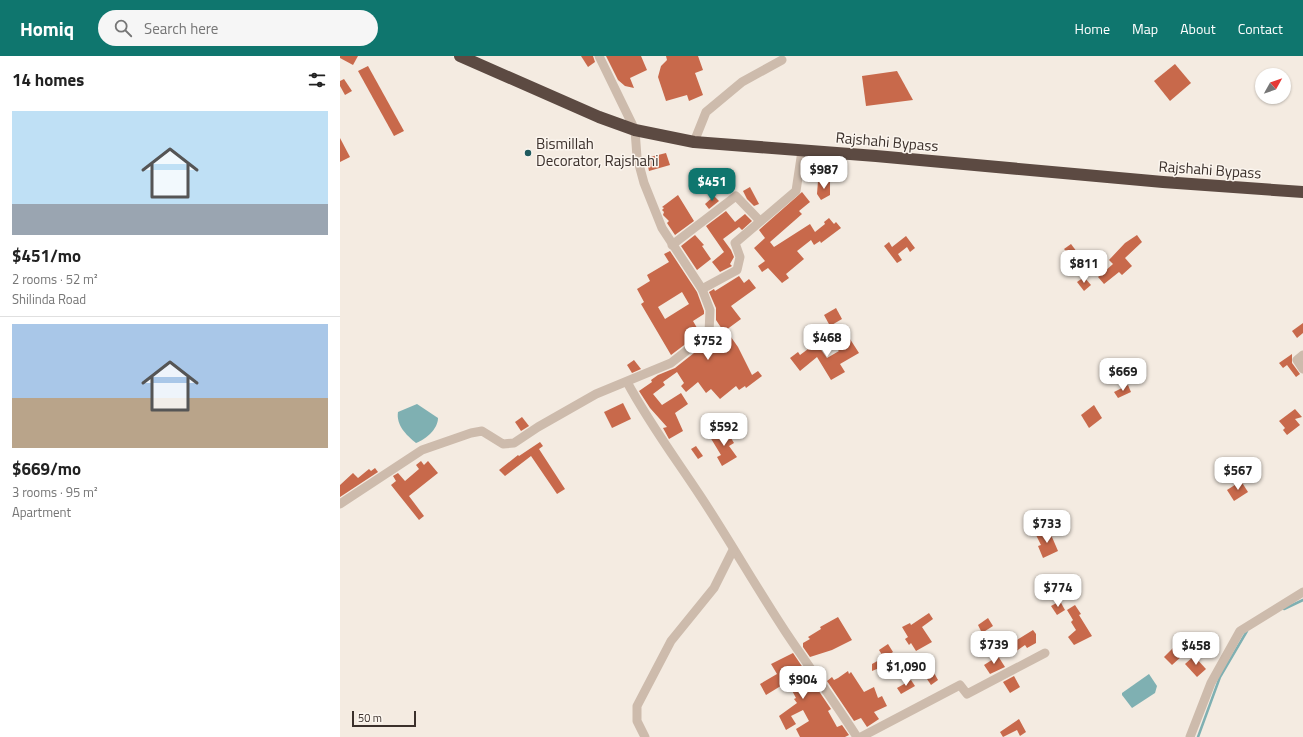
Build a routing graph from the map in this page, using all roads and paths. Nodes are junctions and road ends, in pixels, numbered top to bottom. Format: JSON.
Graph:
{"nodes":[{"id":1,"x":460,"y":56,"type":"edge"},
{"id":2,"x":599,"y":56,"type":"edge"},
{"id":3,"x":782,"y":60,"type":"dead end"},
{"id":4,"x":635,"y":130,"type":"junction"},
{"id":5,"x":694,"y":142,"type":"junction"},
{"id":6,"x":802,"y":150,"type":"junction"},
{"id":7,"x":1303,"y":192,"type":"edge"},
{"id":8,"x":760,"y":221,"type":"junction"},
{"id":9,"x":672,"y":245,"type":"junction"},
{"id":10,"x":702,"y":289,"type":"junction"},
{"id":11,"x":1303,"y":355,"type":"edge"},
{"id":12,"x":1303,"y":368,"type":"edge"},
{"id":13,"x":627,"y":382,"type":"junction"},
{"id":14,"x":340,"y":504,"type":"edge"},
{"id":15,"x":733,"y":550,"type":"junction"},
{"id":16,"x":1303,"y":592,"type":"edge"},
{"id":17,"x":1045,"y":653,"type":"dead end"},
{"id":18,"x":644,"y":737,"type":"edge"},
{"id":19,"x":857,"y":737,"type":"edge"},
{"id":20,"x":861,"y":737,"type":"edge"},
{"id":21,"x":1190,"y":737,"type":"edge"}],
"edges":[{"from":1,"to":4,"type":"highway","name":"Rajshahi Bypass"},
{"from":2,"to":4,"type":"street"},
{"from":3,"to":5,"type":"street"},
{"from":4,"to":5,"type":"highway","name":"Rajshahi Bypass"},
{"from":4,"to":9,"type":"street"},
{"from":5,"to":6,"type":"highway","name":"Rajshahi Bypass"},
{"from":6,"to":7,"type":"highway","name":"Rajshahi Bypass"},
{"from":6,"to":8,"type":"street"},
{"from":8,"to":9,"type":"street"},
{"from":8,"to":10,"type":"street"},
{"from":9,"to":10,"type":"street"},
{"from":10,"to":13,"type":"street"},
{"from":11,"to":12,"type":"street"},
{"from":13,"to":14,"type":"street"},
{"from":13,"to":15,"type":"street"},
{"from":15,"to":18,"type":"street"},
{"from":15,"to":19,"type":"street"},
{"from":16,"to":21,"type":"street"},
{"from":17,"to":20,"type":"street"}]}
